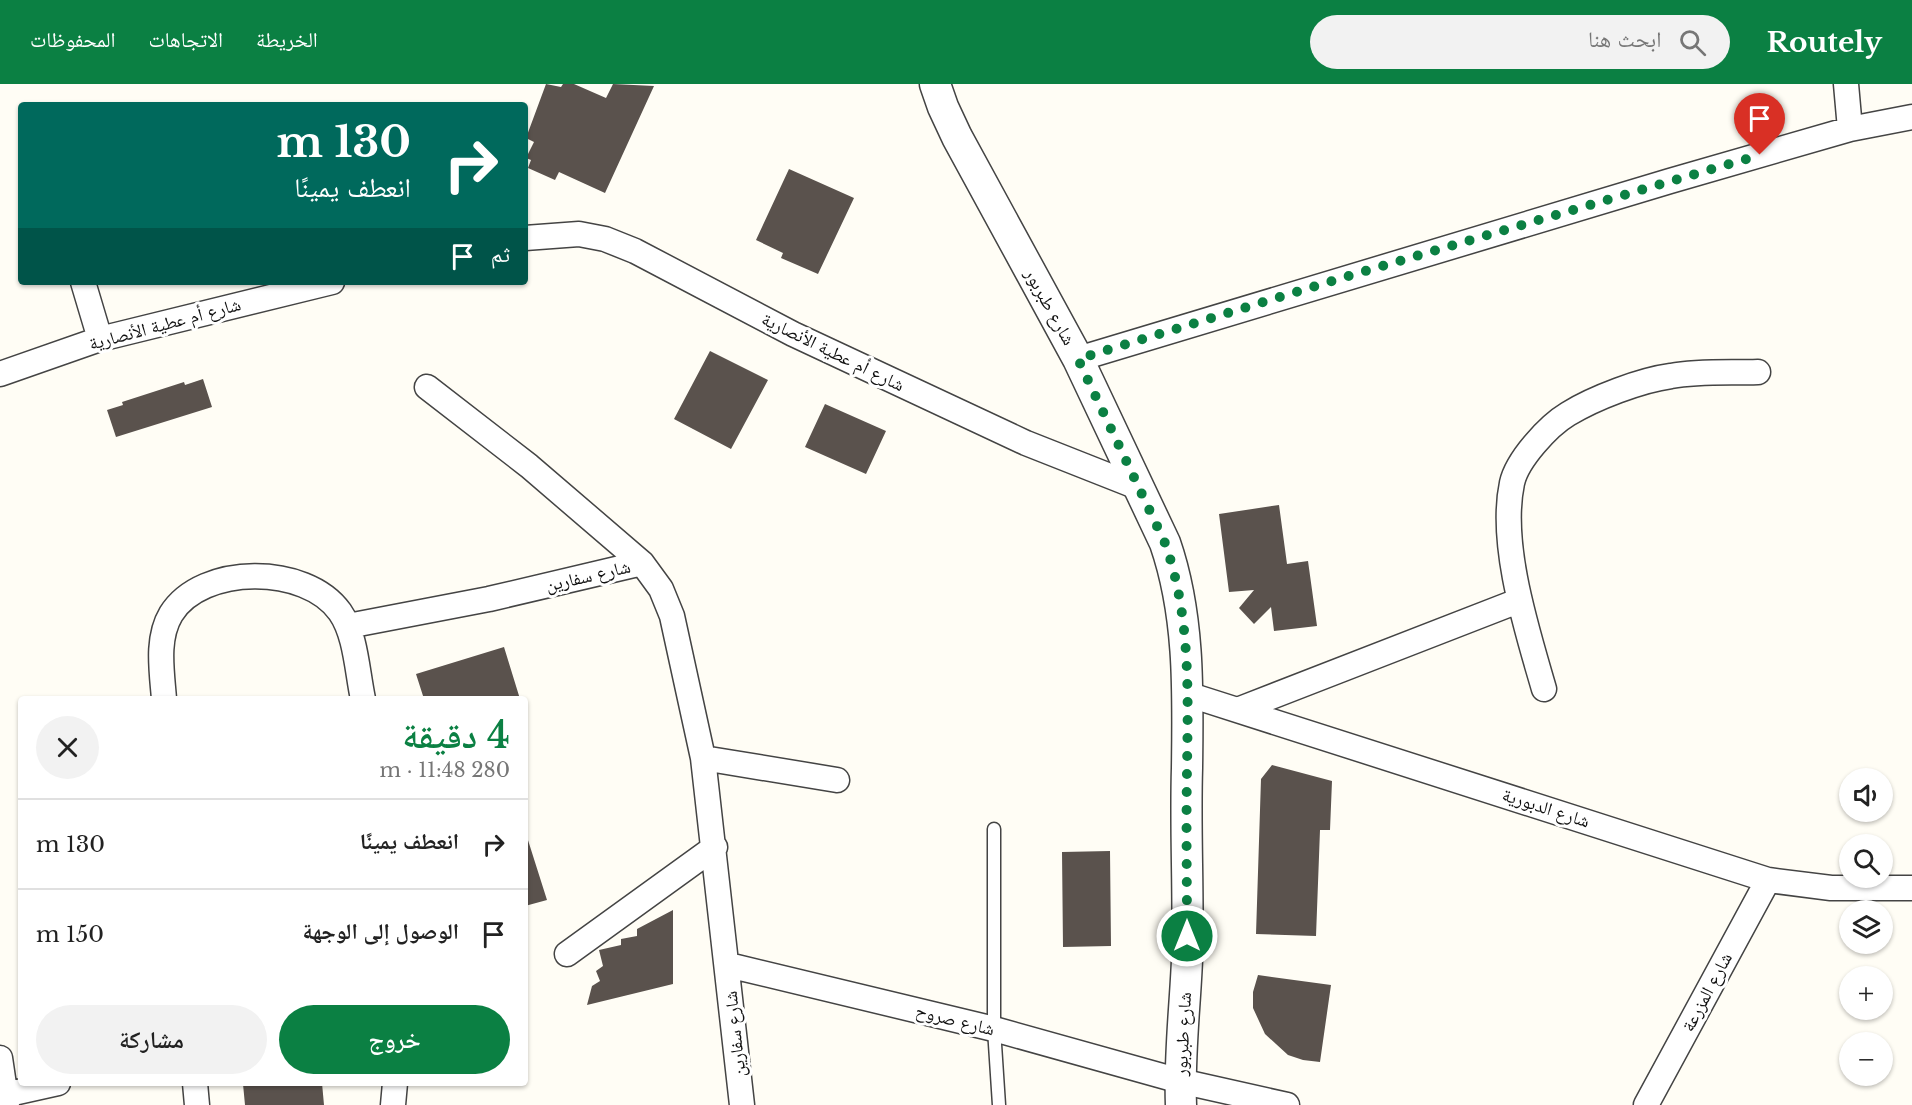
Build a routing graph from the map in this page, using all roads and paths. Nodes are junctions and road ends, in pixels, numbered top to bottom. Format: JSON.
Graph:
{"nodes":[{"id":1,"x":935,"y":84,"type":"edge"},
{"id":2,"x":1846,"y":84,"type":"edge"},
{"id":3,"x":1912,"y":117,"type":"edge"},
{"id":4,"x":1850,"y":129,"type":"junction"},
{"id":5,"x":528,"y":238,"type":"edge"},
{"id":6,"x":83,"y":285,"type":"edge"},
{"id":7,"x":320,"y":285,"type":"edge"},
{"id":8,"x":100,"y":339,"type":"junction"},
{"id":9,"x":1078,"y":359,"type":"junction"},
{"id":10,"x":1758,"y":372,"type":"dead end"},
{"id":11,"x":0,"y":374,"type":"edge"},
{"id":12,"x":427,"y":387,"type":"dead end"},
{"id":13,"x":1140,"y":488,"type":"junction"},
{"id":14,"x":642,"y":563,"type":"junction"},
{"id":15,"x":1518,"y":601,"type":"junction"},
{"id":16,"x":348,"y":626,"type":"junction"},
{"id":17,"x":1544,"y":689,"type":"dead end"},
{"id":18,"x":1187,"y":694,"type":"junction"},
{"id":19,"x":164,"y":696,"type":"edge"},
{"id":20,"x":362,"y":696,"type":"edge"},
{"id":21,"x":1240,"y":710,"type":"junction"},
{"id":22,"x":704,"y":758,"type":"junction"},
{"id":23,"x":837,"y":780,"type":"dead end"},
{"id":24,"x":994,"y":829,"type":"dead end"},
{"id":25,"x":714,"y":847,"type":"junction"},
{"id":26,"x":1768,"y":880,"type":"junction"},
{"id":27,"x":1912,"y":888,"type":"edge"},
{"id":28,"x":567,"y":954,"type":"dead end"},
{"id":29,"x":728,"y":965,"type":"junction"},
{"id":30,"x":994,"y":1029,"type":"junction"},
{"id":31,"x":0,"y":1058,"type":"edge"},
{"id":32,"x":47,"y":1086,"type":"edge"},
{"id":33,"x":195,"y":1086,"type":"edge"},
{"id":34,"x":395,"y":1086,"type":"edge"},
{"id":35,"x":1180,"y":1093,"type":"edge"},
{"id":36,"x":4,"y":1098,"type":"edge"},
{"id":37,"x":197,"y":1105,"type":"edge"},
{"id":38,"x":393,"y":1105,"type":"edge"},
{"id":39,"x":742,"y":1105,"type":"edge"},
{"id":40,"x":999,"y":1105,"type":"edge"},
{"id":41,"x":1287,"y":1105,"type":"edge"},
{"id":42,"x":1646,"y":1105,"type":"edge"}],
"edges":[{"from":1,"to":9,"type":"street","name":"شارع طبربور"},
{"from":2,"to":4,"type":"street"},
{"from":3,"to":4,"type":"street"},
{"from":4,"to":9,"type":"street"},
{"from":5,"to":13,"type":"street","name":"شارع أم عطية الأنصارية"},
{"from":6,"to":8,"type":"street"},
{"from":7,"to":8,"type":"street","name":"شارع أم عطية الأنصارية"},
{"from":8,"to":11,"type":"street","name":"شارع أم عطية الأنصارية"},
{"from":9,"to":13,"type":"street","name":"شارع طبربور"},
{"from":10,"to":15,"type":"street"},
{"from":12,"to":14,"type":"street"},
{"from":13,"to":18,"type":"street","name":"شارع طبربور"},
{"from":14,"to":16,"type":"street","name":"شارع سفارين"},
{"from":14,"to":22,"type":"street","name":"شارع سفارين"},
{"from":15,"to":17,"type":"street"},
{"from":15,"to":21,"type":"street"},
{"from":16,"to":19,"type":"street"},
{"from":16,"to":20,"type":"street"},
{"from":18,"to":21,"type":"street","name":"شارع الدبورية"},
{"from":18,"to":35,"type":"street","name":"شارع طبربور"},
{"from":21,"to":26,"type":"street","name":"شارع الدبورية"},
{"from":22,"to":23,"type":"street"},
{"from":22,"to":25,"type":"street","name":"شارع سفارين"},
{"from":24,"to":30,"type":"lane"},
{"from":25,"to":28,"type":"street"},
{"from":25,"to":29,"type":"street","name":"شارع سفارين"},
{"from":26,"to":27,"type":"street","name":"شارع الدبورية"},
{"from":26,"to":42,"type":"street","name":"شارع المزرعة"},
{"from":29,"to":30,"type":"street","name":"شارع صروح"},
{"from":29,"to":39,"type":"street","name":"شارع سفارين"},
{"from":30,"to":35,"type":"street","name":"شارع صروح"},
{"from":30,"to":40,"type":"lane"},
{"from":31,"to":36,"type":"street"},
{"from":32,"to":36,"type":"street"},
{"from":33,"to":37,"type":"street"},
{"from":34,"to":38,"type":"street"},
{"from":35,"to":41,"type":"street"}]}
